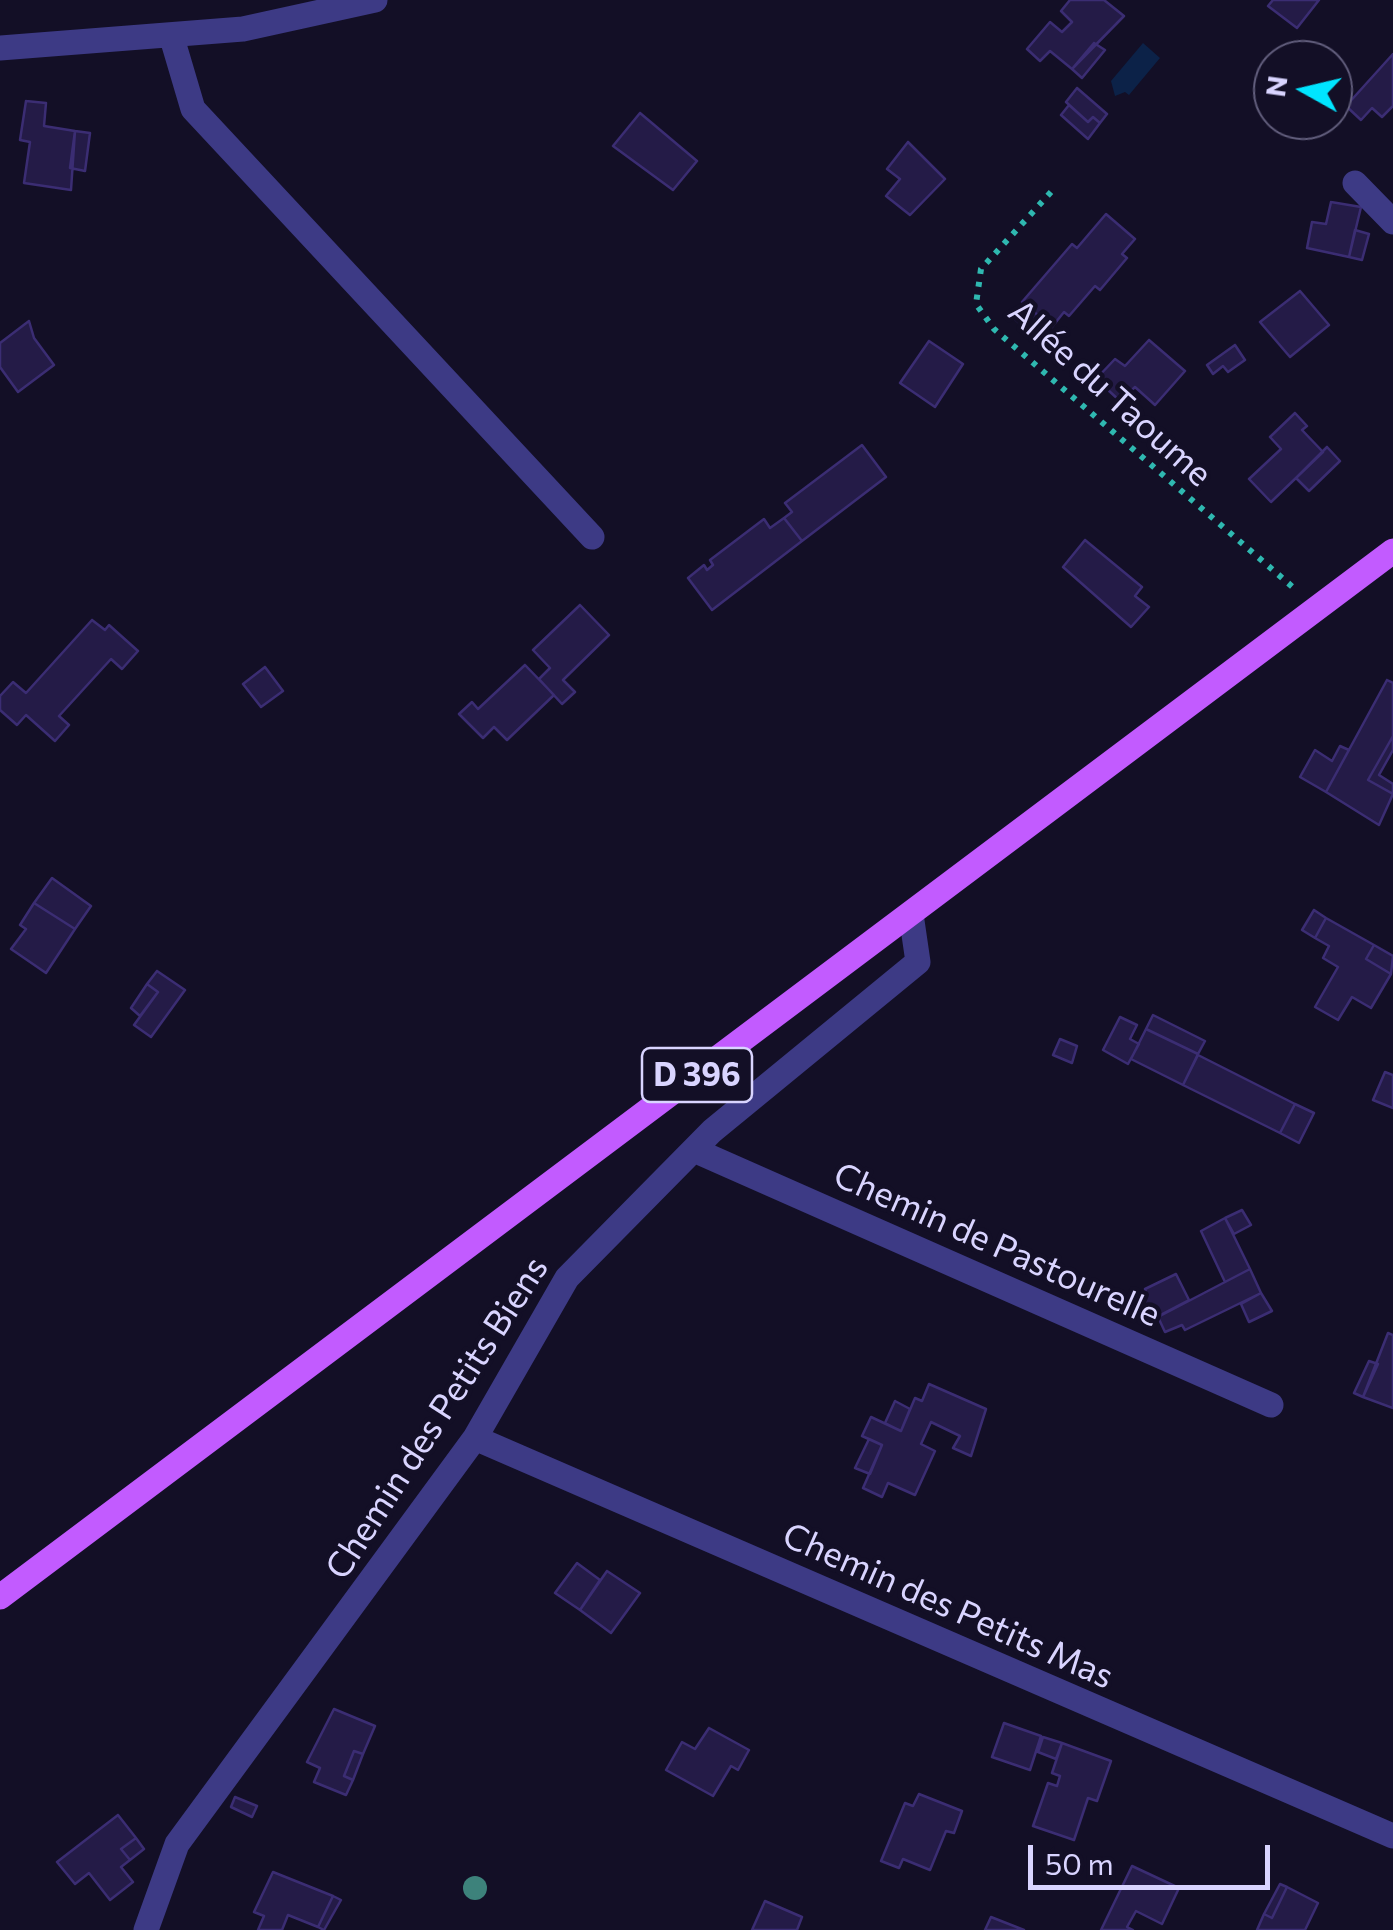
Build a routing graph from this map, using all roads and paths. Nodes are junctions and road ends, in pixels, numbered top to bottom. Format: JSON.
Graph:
{"nodes":[{"id":1,"x":375,"y":0,"type":"edge"},
{"id":2,"x":172,"y":38,"type":"junction"},
{"id":3,"x":0,"y":48,"type":"edge"},
{"id":4,"x":1355,"y":182,"type":"dead end"},
{"id":5,"x":1051,"y":192,"type":"dead end"},
{"id":6,"x":1393,"y":222,"type":"edge"},
{"id":7,"x":592,"y":537,"type":"dead end"},
{"id":8,"x":1393,"y":551,"type":"edge"},
{"id":9,"x":1319,"y":609,"type":"junction"},
{"id":10,"x":911,"y":914,"type":"junction"},
{"id":11,"x":694,"y":1150,"type":"junction"},
{"id":12,"x":1271,"y":1405,"type":"dead end"},
{"id":13,"x":475,"y":1438,"type":"junction"},
{"id":14,"x":0,"y":1597,"type":"edge"},
{"id":15,"x":1393,"y":1836,"type":"edge"},
{"id":16,"x":146,"y":1930,"type":"edge"}],
"edges":[{"from":1,"to":2,"type":"street"},
{"from":2,"to":3,"type":"street"},
{"from":2,"to":7,"type":"street"},
{"from":4,"to":6,"type":"street"},
{"from":5,"to":9,"type":"path","name":"Allée du Taoume"},
{"from":8,"to":9,"type":"main road","number":"D 396"},
{"from":9,"to":10,"type":"main road","number":"D 396"},
{"from":10,"to":11,"type":"street","name":"Chemin des Petits Biens"},
{"from":10,"to":14,"type":"main road","number":"D 396"},
{"from":11,"to":12,"type":"street","name":"Chemin de Pastourelle"},
{"from":11,"to":13,"type":"street","name":"Chemin des Petits Biens"},
{"from":13,"to":15,"type":"street","name":"Chemin des Petits Mas"},
{"from":13,"to":16,"type":"street","name":"Chemin des Petits Biens"}]}
